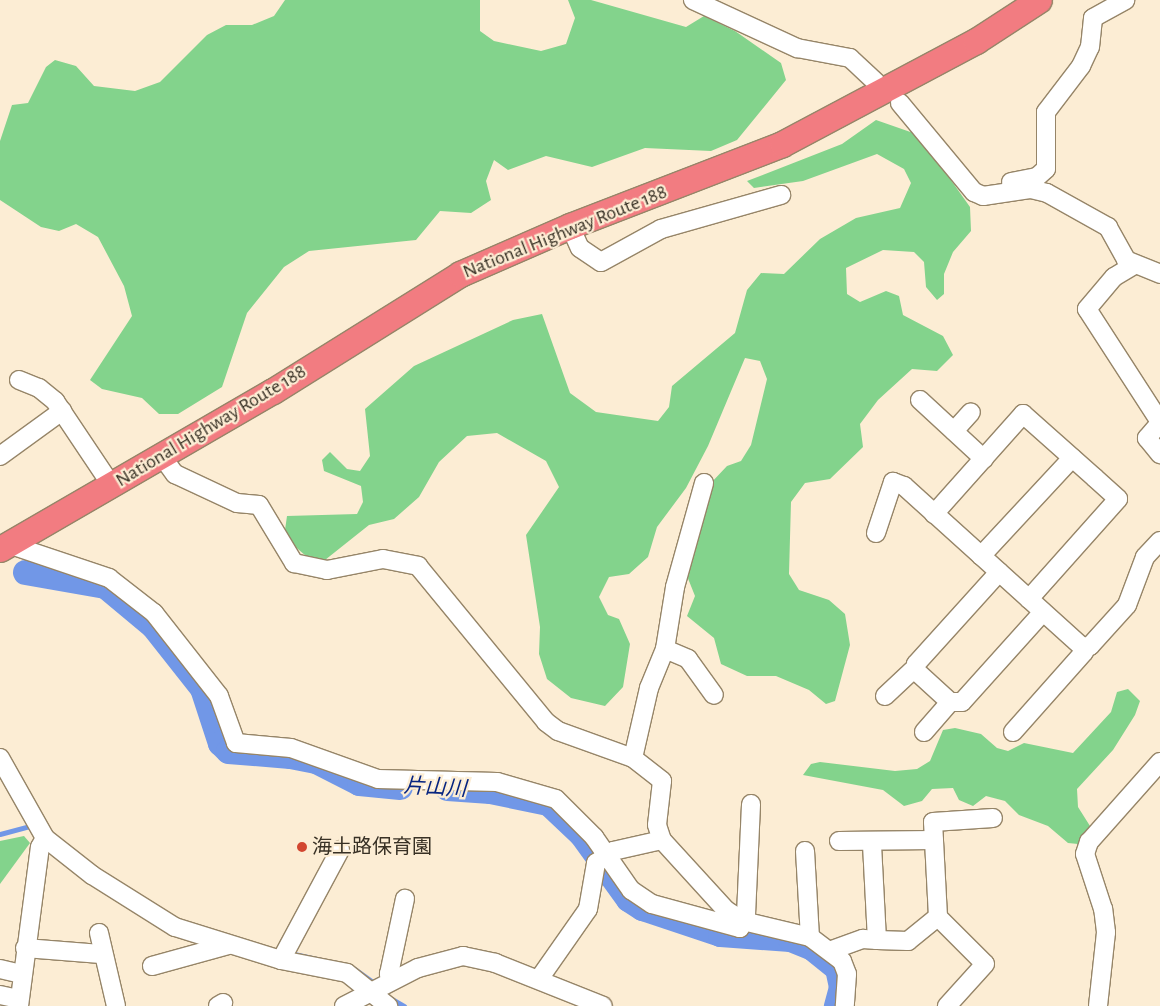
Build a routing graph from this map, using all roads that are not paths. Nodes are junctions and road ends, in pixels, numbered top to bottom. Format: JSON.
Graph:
{"nodes":[{"id":1,"x":692,"y":0,"type":"edge"},
{"id":2,"x":1039,"y":0,"type":"edge"},
{"id":3,"x":1125,"y":0,"type":"edge"},
{"id":4,"x":876,"y":82,"type":"dead end"},
{"id":5,"x":900,"y":104,"type":"dead end"},
{"id":6,"x":968,"y":185,"type":"junction"},
{"id":7,"x":781,"y":195,"type":"dead end"},
{"id":8,"x":570,"y":226,"type":"junction"},
{"id":9,"x":1134,"y":266,"type":"junction"},
{"id":10,"x":1160,"y":274,"type":"edge"},
{"id":11,"x":19,"y":380,"type":"dead end"},
{"id":12,"x":920,"y":400,"type":"dead end"},
{"id":13,"x":62,"y":412,"type":"junction"},
{"id":14,"x":971,"y":412,"type":"dead end"},
{"id":15,"x":1160,"y":423,"type":"edge"},
{"id":16,"x":954,"y":431,"type":"junction"},
{"id":17,"x":1160,"y":454,"type":"edge"},
{"id":18,"x":161,"y":455,"type":"junction"},
{"id":19,"x":0,"y":456,"type":"edge"},
{"id":20,"x":1072,"y":458,"type":"junction"},
{"id":21,"x":984,"y":459,"type":"junction"},
{"id":22,"x":704,"y":482,"type":"dead end"},
{"id":23,"x":112,"y":486,"type":"junction"},
{"id":24,"x":934,"y":514,"type":"junction"},
{"id":25,"x":876,"y":533,"type":"dead end"},
{"id":26,"x":1160,"y":541,"type":"edge"},
{"id":27,"x":4,"y":546,"type":"edge"},
{"id":28,"x":981,"y":556,"type":"junction"},
{"id":29,"x":999,"y":572,"type":"junction"},
{"id":30,"x":1029,"y":599,"type":"junction"},
{"id":31,"x":1043,"y":612,"type":"junction"},
{"id":32,"x":1084,"y":646,"type":"junction"},
{"id":33,"x":665,"y":650,"type":"junction"},
{"id":34,"x":916,"y":668,"type":"junction"},
{"id":35,"x":714,"y":695,"type":"dead end"},
{"id":36,"x":885,"y":696,"type":"dead end"},
{"id":37,"x":950,"y":702,"type":"junction"},
{"id":38,"x":924,"y":732,"type":"dead end"},
{"id":39,"x":1014,"y":732,"type":"dead end"},
{"id":40,"x":0,"y":758,"type":"edge"},
{"id":41,"x":633,"y":758,"type":"junction"},
{"id":42,"x":1160,"y":762,"type":"edge"},
{"id":43,"x":751,"y":804,"type":"dead end"},
{"id":44,"x":993,"y":818,"type":"dead end"},
{"id":45,"x":45,"y":838,"type":"junction"},
{"id":46,"x":662,"y":840,"type":"junction"},
{"id":47,"x":934,"y":840,"type":"junction"},
{"id":48,"x":839,"y":841,"type":"dead end"},
{"id":49,"x":872,"y":844,"type":"junction"},
{"id":50,"x":340,"y":850,"type":"dead end"},
{"id":51,"x":805,"y":851,"type":"dead end"},
{"id":52,"x":602,"y":858,"type":"junction"},
{"id":53,"x":405,"y":899,"type":"dead end"},
{"id":54,"x":938,"y":917,"type":"junction"},
{"id":55,"x":743,"y":921,"type":"junction"},
{"id":56,"x":99,"y":933,"type":"dead end"},
{"id":57,"x":810,"y":937,"type":"junction"},
{"id":58,"x":877,"y":940,"type":"junction"},
{"id":59,"x":228,"y":945,"type":"junction"},
{"id":60,"x":25,"y":948,"type":"junction"},
{"id":61,"x":832,"y":950,"type":"junction"},
{"id":62,"x":101,"y":954,"type":"junction"},
{"id":63,"x":281,"y":960,"type":"junction"},
{"id":64,"x":152,"y":966,"type":"dead end"},
{"id":65,"x":0,"y":969,"type":"edge"},
{"id":66,"x":22,"y":974,"type":"junction"},
{"id":67,"x":538,"y":979,"type":"junction"},
{"id":68,"x":392,"y":980,"type":"junction"},
{"id":69,"x":370,"y":992,"type":"junction"},
{"id":70,"x":0,"y":996,"type":"edge"},
{"id":71,"x":19,"y":1002,"type":"edge"},
{"id":72,"x":116,"y":1006,"type":"edge"},
{"id":73,"x":344,"y":1006,"type":"edge"},
{"id":74,"x":388,"y":1006,"type":"edge"},
{"id":75,"x":603,"y":1006,"type":"edge"},
{"id":76,"x":845,"y":1006,"type":"edge"},
{"id":77,"x":947,"y":1006,"type":"edge"},
{"id":78,"x":1098,"y":1006,"type":"edge"}],
"edges":[{"from":1,"to":4,"type":"street"},
{"from":2,"to":8,"type":"highway","name":"National Highway Route 188"},
{"from":3,"to":6,"type":"street"},
{"from":5,"to":6,"type":"street"},
{"from":6,"to":9,"type":"street"},
{"from":7,"to":8,"type":"street"},
{"from":8,"to":18,"type":"highway","name":"National Highway Route 188"},
{"from":9,"to":10,"type":"street"},
{"from":9,"to":15,"type":"street"},
{"from":11,"to":13,"type":"street"},
{"from":12,"to":16,"type":"street"},
{"from":13,"to":19,"type":"street"},
{"from":13,"to":23,"type":"street"},
{"from":14,"to":16,"type":"street"},
{"from":15,"to":17,"type":"street"},
{"from":16,"to":21,"type":"street"},
{"from":18,"to":23,"type":"highway","name":"National Highway Route 188"},
{"from":18,"to":41,"type":"street"},
{"from":20,"to":21,"type":"street"},
{"from":20,"to":28,"type":"street"},
{"from":20,"to":30,"type":"street"},
{"from":21,"to":24,"type":"street"},
{"from":22,"to":33,"type":"street"},
{"from":23,"to":27,"type":"highway","name":"National Highway Route 188"},
{"from":24,"to":25,"type":"street"},
{"from":24,"to":28,"type":"street"},
{"from":26,"to":32,"type":"street"},
{"from":27,"to":52,"type":"street"},
{"from":28,"to":29,"type":"street"},
{"from":29,"to":30,"type":"street"},
{"from":29,"to":34,"type":"street"},
{"from":30,"to":31,"type":"street"},
{"from":31,"to":32,"type":"street"},
{"from":31,"to":37,"type":"street"},
{"from":32,"to":39,"type":"street"},
{"from":33,"to":35,"type":"street"},
{"from":33,"to":41,"type":"street"},
{"from":34,"to":36,"type":"street"},
{"from":34,"to":37,"type":"street"},
{"from":37,"to":38,"type":"street"},
{"from":40,"to":45,"type":"street"},
{"from":41,"to":46,"type":"street"},
{"from":42,"to":78,"type":"street"},
{"from":43,"to":55,"type":"street"},
{"from":44,"to":47,"type":"street"},
{"from":45,"to":59,"type":"street"},
{"from":45,"to":60,"type":"street"},
{"from":46,"to":52,"type":"street"},
{"from":46,"to":55,"type":"street"},
{"from":47,"to":49,"type":"street"},
{"from":47,"to":54,"type":"street"},
{"from":48,"to":49,"type":"street"},
{"from":49,"to":58,"type":"street"},
{"from":50,"to":63,"type":"street"},
{"from":51,"to":57,"type":"street"},
{"from":52,"to":55,"type":"street"},
{"from":52,"to":67,"type":"street"},
{"from":53,"to":68,"type":"street"},
{"from":54,"to":58,"type":"street"},
{"from":54,"to":77,"type":"street"},
{"from":55,"to":57,"type":"street"},
{"from":56,"to":62,"type":"street"},
{"from":57,"to":61,"type":"street"},
{"from":58,"to":61,"type":"street"},
{"from":59,"to":63,"type":"street"},
{"from":59,"to":64,"type":"street"},
{"from":60,"to":62,"type":"street"},
{"from":60,"to":66,"type":"street"},
{"from":61,"to":76,"type":"street"},
{"from":62,"to":72,"type":"street"},
{"from":63,"to":69,"type":"street"},
{"from":65,"to":66,"type":"street"},
{"from":66,"to":71,"type":"street"},
{"from":67,"to":68,"type":"street"},
{"from":67,"to":75,"type":"street"},
{"from":68,"to":69,"type":"street"},
{"from":69,"to":73,"type":"street"},
{"from":69,"to":74,"type":"street"},
{"from":70,"to":71,"type":"street"}]}
